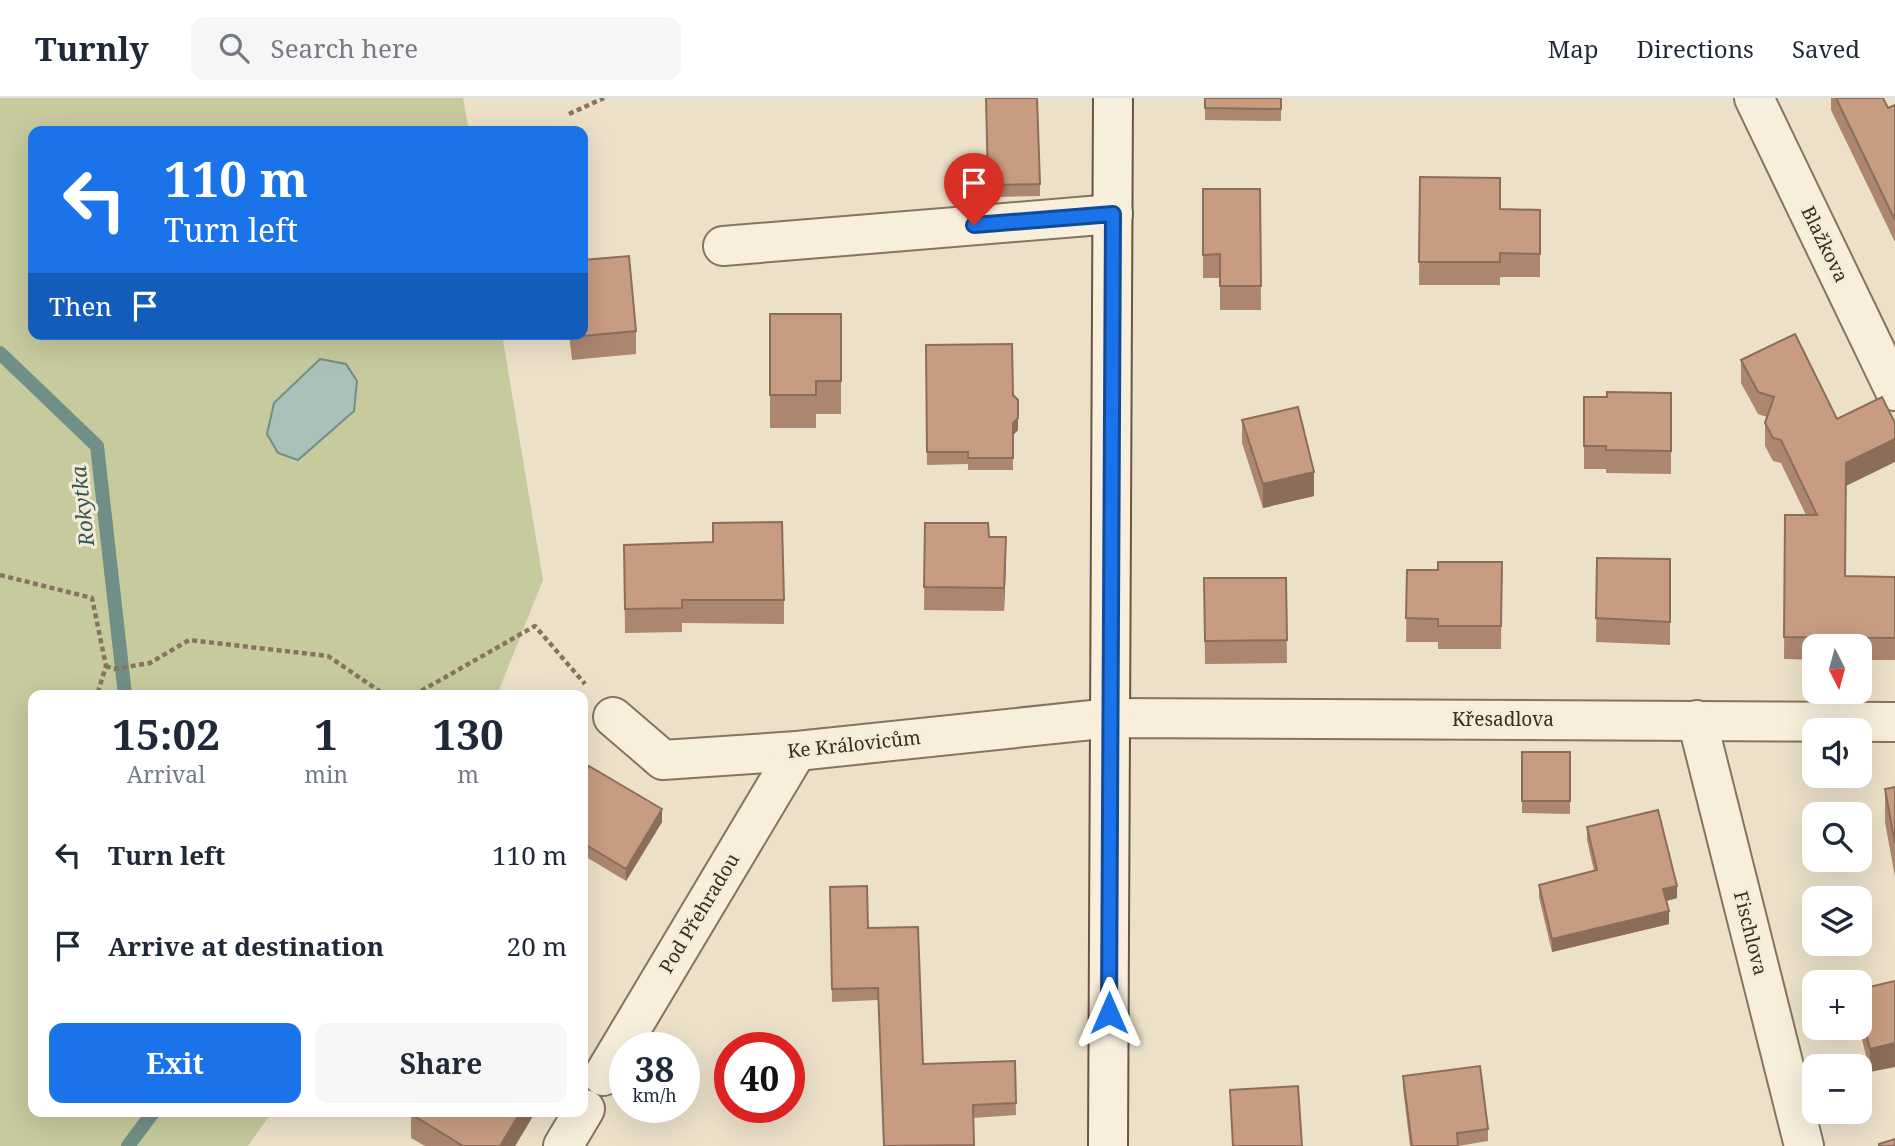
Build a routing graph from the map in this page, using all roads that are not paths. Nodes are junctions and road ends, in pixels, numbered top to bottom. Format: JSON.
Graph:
{"nodes":[{"id":1,"x":1113,"y":98,"type":"edge"},
{"id":2,"x":1754,"y":98,"type":"edge"},
{"id":3,"x":1113,"y":214,"type":"junction"},
{"id":4,"x":723,"y":246,"type":"dead end"},
{"id":5,"x":1895,"y":391,"type":"edge"},
{"id":6,"x":613,"y":717,"type":"road end"},
{"id":7,"x":1111,"y":718,"type":"junction"},
{"id":8,"x":1697,"y":720,"type":"junction"},
{"id":9,"x":1895,"y":722,"type":"edge"},
{"id":10,"x":797,"y":751,"type":"junction"},
{"id":11,"x":603,"y":1076,"type":"dead end"},
{"id":12,"x":580,"y":1117,"type":"edge"},
{"id":13,"x":563,"y":1146,"type":"edge"},
{"id":14,"x":1108,"y":1146,"type":"edge"},
{"id":15,"x":1804,"y":1146,"type":"edge"}],
"edges":[{"from":1,"to":3,"type":"street"},
{"from":2,"to":5,"type":"street","name":"Blažkova"},
{"from":3,"to":4,"type":"street"},
{"from":3,"to":7,"type":"street"},
{"from":6,"to":10,"type":"street","name":"Ke Královicům"},
{"from":7,"to":8,"type":"street","name":"Křesadlova"},
{"from":7,"to":10,"type":"street","name":"Ke Královicům"},
{"from":7,"to":14,"type":"street"},
{"from":8,"to":9,"type":"street","name":"Křesadlova"},
{"from":8,"to":15,"type":"street","name":"Fischlova"},
{"from":10,"to":11,"type":"street","name":"Pod Přehradou"},
{"from":12,"to":13,"type":"street"}]}
